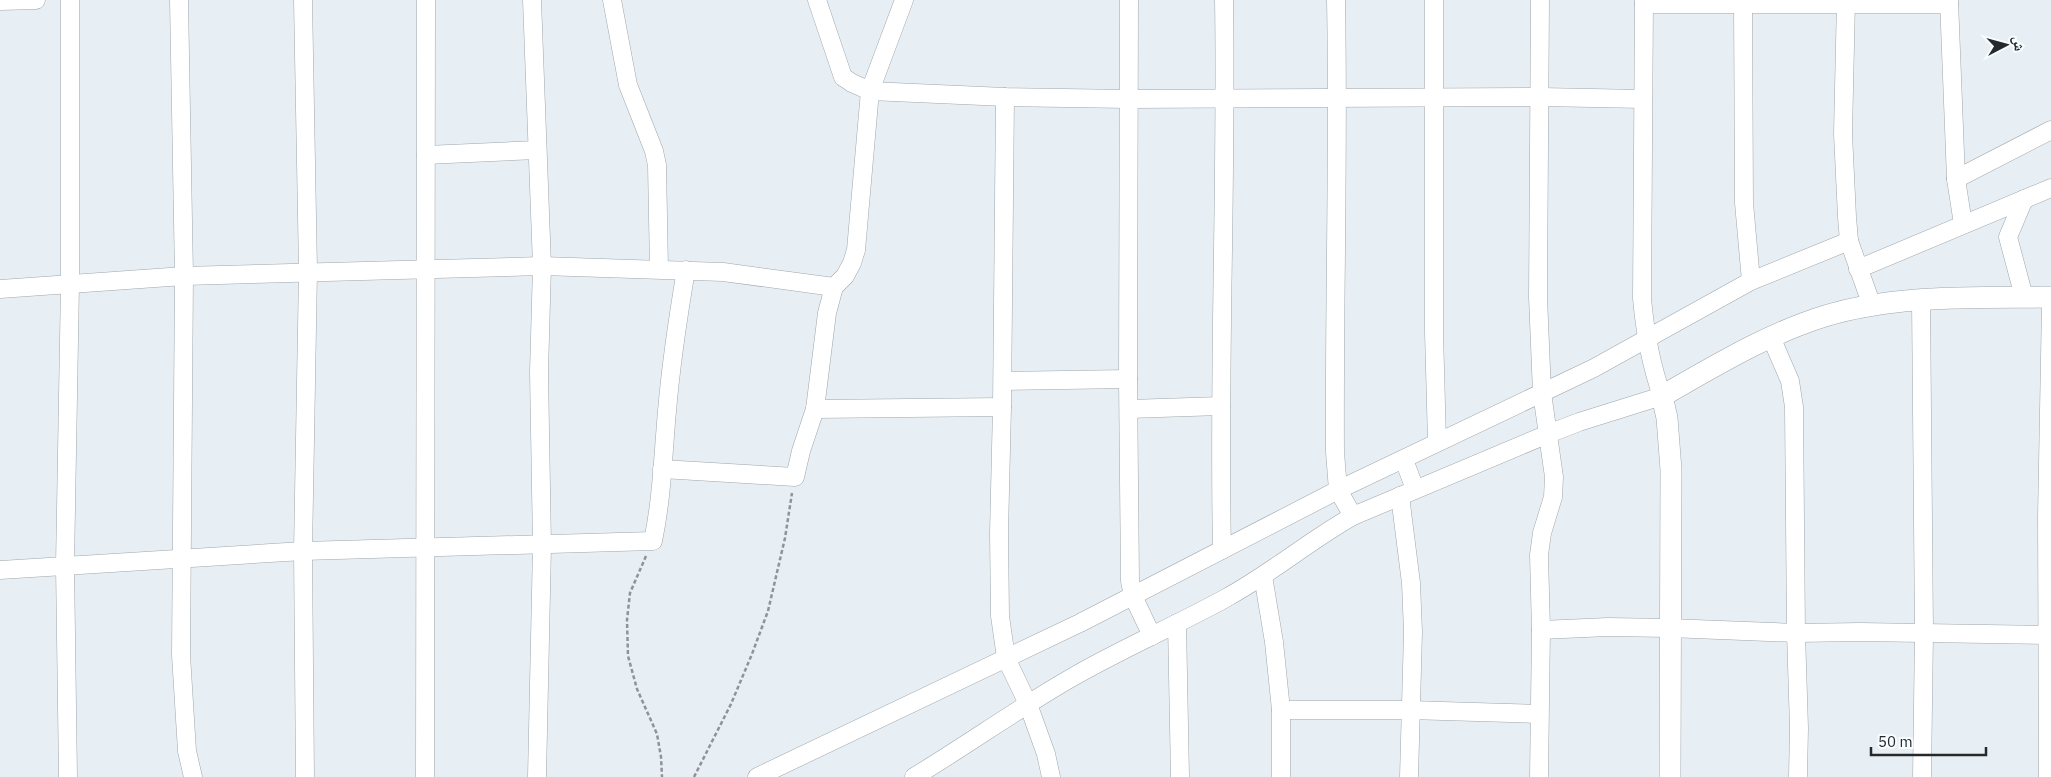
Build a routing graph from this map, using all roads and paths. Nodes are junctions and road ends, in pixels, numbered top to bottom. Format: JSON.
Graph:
{"nodes":[{"id":1,"x":36,"y":0,"type":"edge"},
{"id":2,"x":70,"y":0,"type":"edge"},
{"id":3,"x":179,"y":0,"type":"edge"},
{"id":4,"x":303,"y":0,"type":"edge"},
{"id":5,"x":426,"y":0,"type":"edge"},
{"id":6,"x":532,"y":0,"type":"edge"},
{"id":7,"x":612,"y":0,"type":"edge"},
{"id":8,"x":817,"y":0,"type":"edge"},
{"id":9,"x":904,"y":0,"type":"edge"},
{"id":10,"x":1129,"y":0,"type":"edge"},
{"id":11,"x":1224,"y":0,"type":"edge"},
{"id":12,"x":1336,"y":0,"type":"edge"},
{"id":13,"x":1434,"y":0,"type":"edge"},
{"id":14,"x":1540,"y":0,"type":"edge"},
{"id":15,"x":0,"y":1,"type":"edge"},
{"id":16,"x":1846,"y":1,"type":"edge"},
{"id":17,"x":1644,"y":2,"type":"edge"},
{"id":18,"x":1743,"y":2,"type":"edge"},
{"id":19,"x":1949,"y":2,"type":"edge"},
{"id":20,"x":870,"y":91,"type":"junction"},
{"id":21,"x":1005,"y":97,"type":"junction"},
{"id":22,"x":1541,"y":97,"type":"junction"},
{"id":23,"x":1226,"y":98,"type":"junction"},
{"id":24,"x":1338,"y":98,"type":"junction"},
{"id":25,"x":1435,"y":98,"type":"junction"},
{"id":26,"x":1129,"y":99,"type":"junction"},
{"id":27,"x":1643,"y":99,"type":"junction"},
{"id":28,"x":2051,"y":130,"type":"edge"},
{"id":29,"x":537,"y":150,"type":"junction"},
{"id":30,"x":426,"y":155,"type":"junction"},
{"id":31,"x":1956,"y":179,"type":"junction"},
{"id":32,"x":2051,"y":188,"type":"edge"},
{"id":33,"x":2024,"y":199,"type":"junction"},
{"id":34,"x":1963,"y":224,"type":"junction"},
{"id":35,"x":1849,"y":241,"type":"junction"},
{"id":36,"x":542,"y":266,"type":"junction"},
{"id":37,"x":424,"y":269,"type":"junction"},
{"id":38,"x":659,"y":269,"type":"junction"},
{"id":39,"x":1858,"y":269,"type":"junction"},
{"id":40,"x":686,"y":270,"type":"junction"},
{"id":41,"x":308,"y":271,"type":"junction"},
{"id":42,"x":184,"y":276,"type":"junction"},
{"id":43,"x":1751,"y":281,"type":"junction"},
{"id":44,"x":70,"y":284,"type":"junction"},
{"id":45,"x":834,"y":287,"type":"junction"},
{"id":46,"x":0,"y":289,"type":"edge"},
{"id":47,"x":2024,"y":297,"type":"junction"},
{"id":48,"x":2051,"y":297,"type":"edge"},
{"id":49,"x":1920,"y":300,"type":"junction"},
{"id":50,"x":2051,"y":305,"type":"edge"},
{"id":51,"x":1872,"y":306,"type":"junction"},
{"id":52,"x":1771,"y":337,"type":"junction"},
{"id":53,"x":1646,"y":340,"type":"junction"},
{"id":54,"x":1128,"y":379,"type":"junction"},
{"id":55,"x":1003,"y":381,"type":"junction"},
{"id":56,"x":1542,"y":393,"type":"junction"},
{"id":57,"x":1662,"y":396,"type":"junction"},
{"id":58,"x":1221,"y":406,"type":"junction"},
{"id":59,"x":1002,"y":407,"type":"junction"},
{"id":60,"x":815,"y":409,"type":"junction"},
{"id":61,"x":1129,"y":409,"type":"junction"},
{"id":62,"x":1548,"y":434,"type":"junction"},
{"id":63,"x":1437,"y":442,"type":"junction"},
{"id":64,"x":1404,"y":460,"type":"junction"},
{"id":65,"x":662,"y":469,"type":"junction"},
{"id":66,"x":795,"y":477,"type":"junction"},
{"id":67,"x":1338,"y":490,"type":"junction"},
{"id":68,"x":1408,"y":492,"type":"junction"},
{"id":69,"x":1353,"y":516,"type":"junction"},
{"id":70,"x":654,"y":541,"type":"junction"},
{"id":71,"x":542,"y":546,"type":"junction"},
{"id":72,"x":426,"y":549,"type":"junction"},
{"id":73,"x":1222,"y":550,"type":"junction"},
{"id":74,"x":303,"y":552,"type":"junction"},
{"id":75,"x":180,"y":559,"type":"junction"},
{"id":76,"x":65,"y":565,"type":"junction"},
{"id":77,"x":0,"y":570,"type":"edge"},
{"id":78,"x":1263,"y":576,"type":"junction"},
{"id":79,"x":1133,"y":596,"type":"junction"},
{"id":80,"x":1177,"y":623,"type":"junction"},
{"id":81,"x":1669,"y":628,"type":"junction"},
{"id":82,"x":1541,"y":630,"type":"junction"},
{"id":83,"x":1924,"y":632,"type":"junction"},
{"id":84,"x":1796,"y":633,"type":"junction"},
{"id":85,"x":1152,"y":636,"type":"junction"},
{"id":86,"x":2050,"y":636,"type":"edge"},
{"id":87,"x":1006,"y":658,"type":"junction"},
{"id":88,"x":1028,"y":704,"type":"junction"},
{"id":89,"x":1280,"y":710,"type":"junction"},
{"id":90,"x":1410,"y":710,"type":"junction"},
{"id":91,"x":1539,"y":714,"type":"junction"},
{"id":92,"x":921,"y":775,"type":"edge"},
{"id":93,"x":68,"y":777,"type":"edge"},
{"id":94,"x":192,"y":777,"type":"edge"},
{"id":95,"x":305,"y":777,"type":"edge"},
{"id":96,"x":425,"y":777,"type":"edge"},
{"id":97,"x":537,"y":777,"type":"edge"},
{"id":98,"x":662,"y":777,"type":"edge"},
{"id":99,"x":694,"y":777,"type":"edge"},
{"id":100,"x":756,"y":777,"type":"edge"},
{"id":101,"x":1051,"y":777,"type":"edge"},
{"id":102,"x":1180,"y":777,"type":"edge"},
{"id":103,"x":1281,"y":777,"type":"edge"},
{"id":104,"x":1409,"y":777,"type":"edge"},
{"id":105,"x":1539,"y":777,"type":"edge"},
{"id":106,"x":1670,"y":777,"type":"edge"},
{"id":107,"x":1798,"y":777,"type":"edge"},
{"id":108,"x":1922,"y":777,"type":"edge"},
{"id":109,"x":2048,"y":777,"type":"edge"}],
"edges":[{"from":1,"to":15,"type":"street"},
{"from":2,"to":44,"type":"street"},
{"from":3,"to":42,"type":"street"},
{"from":4,"to":41,"type":"street"},
{"from":5,"to":30,"type":"street"},
{"from":6,"to":29,"type":"street"},
{"from":7,"to":38,"type":"street"},
{"from":8,"to":20,"type":"street"},
{"from":9,"to":20,"type":"street"},
{"from":10,"to":26,"type":"street"},
{"from":11,"to":23,"type":"street"},
{"from":12,"to":24,"type":"street"},
{"from":13,"to":25,"type":"street"},
{"from":14,"to":22,"type":"street"},
{"from":16,"to":18,"type":"street"},
{"from":16,"to":19,"type":"street"},
{"from":16,"to":35,"type":"street"},
{"from":17,"to":18,"type":"street"},
{"from":17,"to":27,"type":"street"},
{"from":18,"to":43,"type":"street"},
{"from":19,"to":31,"type":"street"},
{"from":20,"to":21,"type":"street"},
{"from":20,"to":45,"type":"street"},
{"from":21,"to":26,"type":"street"},
{"from":21,"to":55,"type":"street"},
{"from":22,"to":25,"type":"street"},
{"from":22,"to":27,"type":"street"},
{"from":22,"to":56,"type":"street"},
{"from":23,"to":24,"type":"street"},
{"from":23,"to":26,"type":"street"},
{"from":23,"to":58,"type":"street"},
{"from":24,"to":25,"type":"street"},
{"from":24,"to":67,"type":"street"},
{"from":25,"to":63,"type":"street"},
{"from":26,"to":54,"type":"street"},
{"from":27,"to":53,"type":"street"},
{"from":28,"to":31,"type":"street"},
{"from":29,"to":30,"type":"street"},
{"from":29,"to":36,"type":"street"},
{"from":30,"to":37,"type":"street"},
{"from":31,"to":34,"type":"street"},
{"from":32,"to":33,"type":"street"},
{"from":33,"to":34,"type":"street"},
{"from":33,"to":47,"type":"street"},
{"from":34,"to":39,"type":"street"},
{"from":35,"to":39,"type":"street"},
{"from":35,"to":43,"type":"street"},
{"from":36,"to":37,"type":"street"},
{"from":36,"to":38,"type":"street"},
{"from":36,"to":71,"type":"street"},
{"from":37,"to":41,"type":"street"},
{"from":37,"to":72,"type":"street"},
{"from":38,"to":40,"type":"street"},
{"from":39,"to":51,"type":"street"},
{"from":40,"to":45,"type":"street"},
{"from":40,"to":65,"type":"street"},
{"from":41,"to":42,"type":"street"},
{"from":41,"to":74,"type":"street"},
{"from":42,"to":44,"type":"street"},
{"from":42,"to":75,"type":"street"},
{"from":43,"to":53,"type":"street"},
{"from":44,"to":46,"type":"street"},
{"from":44,"to":76,"type":"street"},
{"from":45,"to":60,"type":"street"},
{"from":47,"to":48,"type":"street"},
{"from":47,"to":49,"type":"street"},
{"from":49,"to":51,"type":"street"},
{"from":49,"to":83,"type":"street"},
{"from":50,"to":86,"type":"street"},
{"from":51,"to":52,"type":"street"},
{"from":52,"to":57,"type":"street"},
{"from":52,"to":84,"type":"street"},
{"from":53,"to":56,"type":"street"},
{"from":53,"to":57,"type":"street"},
{"from":54,"to":55,"type":"street"},
{"from":54,"to":61,"type":"street"},
{"from":55,"to":59,"type":"street"},
{"from":56,"to":62,"type":"street"},
{"from":56,"to":63,"type":"street"},
{"from":57,"to":62,"type":"street"},
{"from":57,"to":81,"type":"street"},
{"from":58,"to":61,"type":"street"},
{"from":58,"to":73,"type":"street"},
{"from":59,"to":60,"type":"street"},
{"from":59,"to":87,"type":"street"},
{"from":60,"to":66,"type":"street"},
{"from":61,"to":79,"type":"street"},
{"from":62,"to":68,"type":"street"},
{"from":62,"to":82,"type":"street"},
{"from":63,"to":64,"type":"street"},
{"from":64,"to":67,"type":"street"},
{"from":64,"to":68,"type":"street"},
{"from":65,"to":66,"type":"street"},
{"from":65,"to":70,"type":"street"},
{"from":66,"to":99,"type":"path"},
{"from":67,"to":69,"type":"street"},
{"from":67,"to":73,"type":"street"},
{"from":68,"to":69,"type":"street"},
{"from":68,"to":90,"type":"street"},
{"from":69,"to":78,"type":"street"},
{"from":70,"to":71,"type":"street"},
{"from":70,"to":98,"type":"path"},
{"from":71,"to":72,"type":"street"},
{"from":71,"to":97,"type":"street"},
{"from":72,"to":74,"type":"street"},
{"from":72,"to":96,"type":"street"},
{"from":73,"to":79,"type":"street"},
{"from":74,"to":75,"type":"street"},
{"from":74,"to":95,"type":"street"},
{"from":75,"to":76,"type":"street"},
{"from":75,"to":94,"type":"street"},
{"from":76,"to":77,"type":"street"},
{"from":76,"to":93,"type":"street"},
{"from":78,"to":80,"type":"street"},
{"from":78,"to":89,"type":"street"},
{"from":79,"to":85,"type":"street"},
{"from":79,"to":87,"type":"street"},
{"from":80,"to":85,"type":"street"},
{"from":80,"to":102,"type":"street"},
{"from":81,"to":82,"type":"street"},
{"from":81,"to":84,"type":"street"},
{"from":81,"to":106,"type":"street"},
{"from":82,"to":91,"type":"street"},
{"from":83,"to":84,"type":"street"},
{"from":83,"to":86,"type":"street"},
{"from":83,"to":108,"type":"street"},
{"from":84,"to":107,"type":"street"},
{"from":85,"to":88,"type":"street"},
{"from":86,"to":109,"type":"street"},
{"from":87,"to":88,"type":"street"},
{"from":87,"to":100,"type":"street"},
{"from":88,"to":92,"type":"street"},
{"from":88,"to":101,"type":"street"},
{"from":89,"to":90,"type":"street"},
{"from":89,"to":103,"type":"street"},
{"from":90,"to":91,"type":"street"},
{"from":90,"to":104,"type":"street"},
{"from":91,"to":105,"type":"street"}]}
